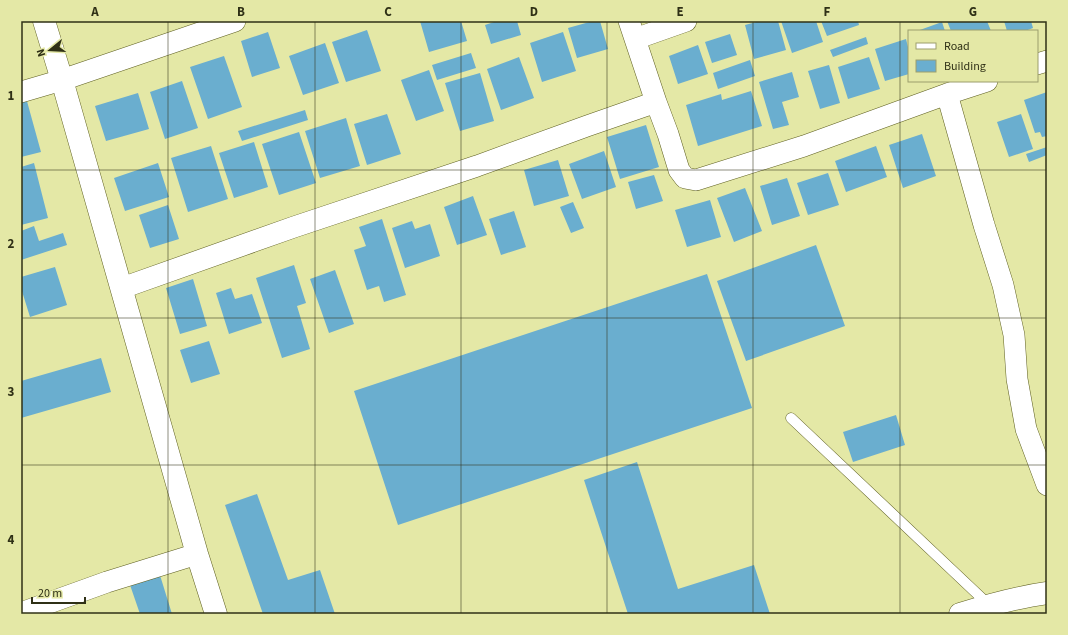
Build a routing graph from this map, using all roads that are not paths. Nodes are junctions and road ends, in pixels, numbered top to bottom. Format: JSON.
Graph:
{"nodes":[{"id":1,"x":44,"y":21,"type":"edge"},
{"id":2,"x":235,"y":21,"type":"edge"},
{"id":3,"x":686,"y":21,"type":"edge"},
{"id":4,"x":632,"y":30,"type":"edge"},
{"id":5,"x":62,"y":80,"type":"junction"},
{"id":6,"x":984,"y":82,"type":"edge"},
{"id":7,"x":21,"y":92,"type":"edge"},
{"id":8,"x":947,"y":94,"type":"junction"},
{"id":9,"x":656,"y":102,"type":"junction"},
{"id":10,"x":122,"y":288,"type":"junction"},
{"id":11,"x":791,"y":418,"type":"dead end"},
{"id":12,"x":1047,"y":485,"type":"edge"},
{"id":13,"x":197,"y":554,"type":"junction"},
{"id":14,"x":1047,"y":593,"type":"edge"},
{"id":15,"x":989,"y":605,"type":"junction"},
{"id":16,"x":21,"y":612,"type":"edge"},
{"id":17,"x":216,"y":614,"type":"edge"},
{"id":18,"x":960,"y":614,"type":"edge"}],
"edges":[{"from":1,"to":5,"type":"street"},
{"from":2,"to":5,"type":"street"},
{"from":3,"to":4,"type":"street"},
{"from":4,"to":9,"type":"street"},
{"from":5,"to":7,"type":"street"},
{"from":5,"to":10,"type":"street"},
{"from":6,"to":8,"type":"street"},
{"from":8,"to":9,"type":"street"},
{"from":8,"to":12,"type":"street"},
{"from":9,"to":10,"type":"street"},
{"from":10,"to":13,"type":"street"},
{"from":11,"to":15,"type":"lane"},
{"from":13,"to":16,"type":"street"},
{"from":13,"to":17,"type":"street"},
{"from":14,"to":15,"type":"street"},
{"from":15,"to":18,"type":"street"}]}
